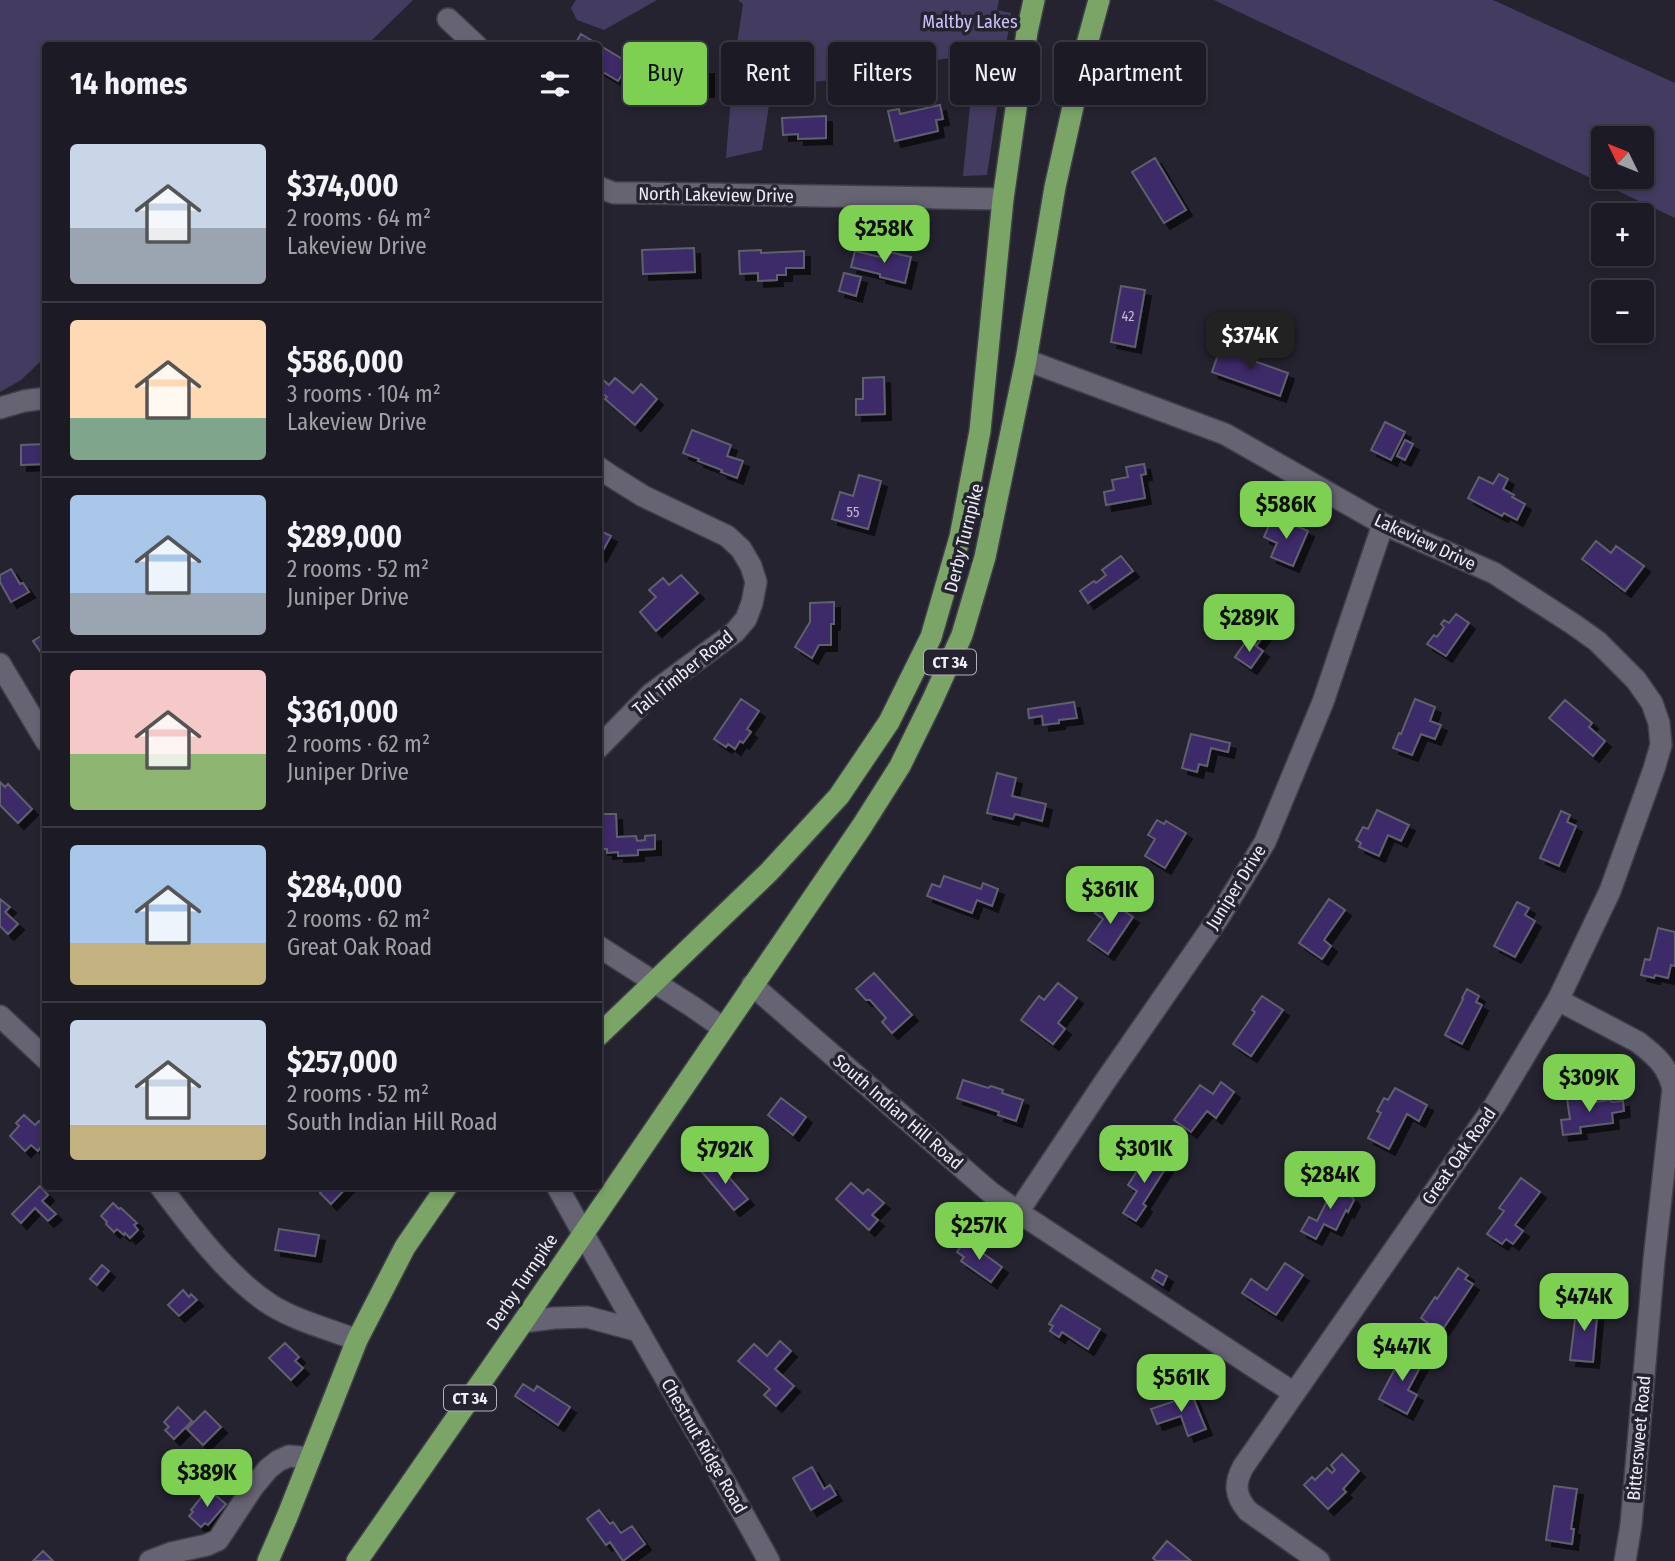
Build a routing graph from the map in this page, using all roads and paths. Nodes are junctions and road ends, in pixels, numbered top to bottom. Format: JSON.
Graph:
{"nodes":[{"id":1,"x":1034,"y":0,"type":"edge"},
{"id":2,"x":1099,"y":0,"type":"edge"},
{"id":3,"x":449,"y":19,"type":"dead end"},
{"id":4,"x":473,"y":42,"type":"edge"},
{"id":5,"x":602,"y":188,"type":"edge"},
{"id":6,"x":1003,"y":199,"type":"junction"},
{"id":7,"x":1026,"y":360,"type":"junction"},
{"id":8,"x":42,"y":399,"type":"edge"},
{"id":9,"x":0,"y":408,"type":"edge"},
{"id":10,"x":602,"y":470,"type":"edge"},
{"id":11,"x":1383,"y":524,"type":"junction"},
{"id":12,"x":0,"y":664,"type":"edge"},
{"id":13,"x":1646,"y":694,"type":"joint"},
{"id":14,"x":42,"y":734,"type":"edge"},
{"id":15,"x":602,"y":744,"type":"edge"},
{"id":16,"x":602,"y":949,"type":"edge"},
{"id":17,"x":655,"y":982,"type":"junction"},
{"id":18,"x":752,"y":985,"type":"junction"},
{"id":19,"x":1558,"y":1000,"type":"junction"},
{"id":20,"x":0,"y":1016,"type":"edge"},
{"id":21,"x":723,"y":1028,"type":"junction"},
{"id":22,"x":602,"y":1032,"type":"edge"},
{"id":23,"x":42,"y":1055,"type":"edge"},
{"id":24,"x":163,"y":1190,"type":"edge"},
{"id":25,"x":444,"y":1190,"type":"edge"},
{"id":26,"x":559,"y":1190,"type":"edge"},
{"id":27,"x":1018,"y":1213,"type":"junction"},
{"id":28,"x":583,"y":1233,"type":"junction"},
{"id":29,"x":1665,"y":1261,"type":"edge"},
{"id":30,"x":523,"y":1322,"type":"junction"},
{"id":31,"x":639,"y":1331,"type":"junction"},
{"id":32,"x":357,"y":1340,"type":"junction"},
{"id":33,"x":1294,"y":1393,"type":"junction"},
{"id":34,"x":310,"y":1458,"type":"junction"},
{"id":35,"x":150,"y":1561,"type":"edge"},
{"id":36,"x":268,"y":1561,"type":"edge"},
{"id":37,"x":356,"y":1561,"type":"edge"},
{"id":38,"x":769,"y":1561,"type":"edge"},
{"id":39,"x":1319,"y":1561,"type":"edge"},
{"id":40,"x":1625,"y":1561,"type":"edge"}],
"edges":[{"from":1,"to":6,"type":"highway","name":"Derby Turnpike","number":"CT 34"},
{"from":2,"to":7,"type":"highway","name":"Derby Turnpike","number":"CT 34"},
{"from":3,"to":4,"type":"street"},
{"from":5,"to":6,"type":"street","name":"North Lakeview Drive"},
{"from":6,"to":17,"type":"highway","name":"Derby Turnpike","number":"CT 34"},
{"from":7,"to":11,"type":"street","name":"Lakeview Drive"},
{"from":7,"to":18,"type":"highway","name":"Derby Turnpike","number":"CT 34"},
{"from":8,"to":9,"type":"street"},
{"from":10,"to":15,"type":"street","name":"Tall Timber Road"},
{"from":11,"to":13,"type":"street","name":"Lakeview Drive"},
{"from":11,"to":27,"type":"street","name":"Juniper Drive"},
{"from":12,"to":14,"type":"street"},
{"from":13,"to":19,"type":"street","name":"Great Oak Road"},
{"from":16,"to":17,"type":"street"},
{"from":17,"to":21,"type":"street"},
{"from":17,"to":22,"type":"highway","name":"Derby Turnpike","number":"CT 34"},
{"from":18,"to":21,"type":"highway","name":"Derby Turnpike","number":"CT 34"},
{"from":18,"to":27,"type":"street","name":"South Indian Hill Road"},
{"from":19,"to":29,"type":"street","name":"Bittersweet Road"},
{"from":19,"to":33,"type":"street","name":"Great Oak Road"},
{"from":20,"to":23,"type":"street"},
{"from":21,"to":28,"type":"highway","name":"Derby Turnpike","number":"CT 34"},
{"from":24,"to":32,"type":"street"},
{"from":25,"to":32,"type":"highway"},
{"from":26,"to":28,"type":"street","name":"Chestnut Ridge Road"},
{"from":27,"to":33,"type":"street","name":"South Indian Hill Road"},
{"from":28,"to":30,"type":"highway","name":"Derby Turnpike","number":"CT 34"},
{"from":28,"to":31,"type":"street","name":"Chestnut Ridge Road"},
{"from":29,"to":40,"type":"street","name":"Bittersweet Road"},
{"from":30,"to":31,"type":"street"},
{"from":30,"to":37,"type":"highway","name":"Derby Turnpike","number":"CT 34"},
{"from":31,"to":38,"type":"street","name":"Chestnut Ridge Road"},
{"from":32,"to":34,"type":"highway"},
{"from":33,"to":39,"type":"street","name":"Great Oak Road"},
{"from":34,"to":35,"type":"street"},
{"from":34,"to":36,"type":"highway"}]}
